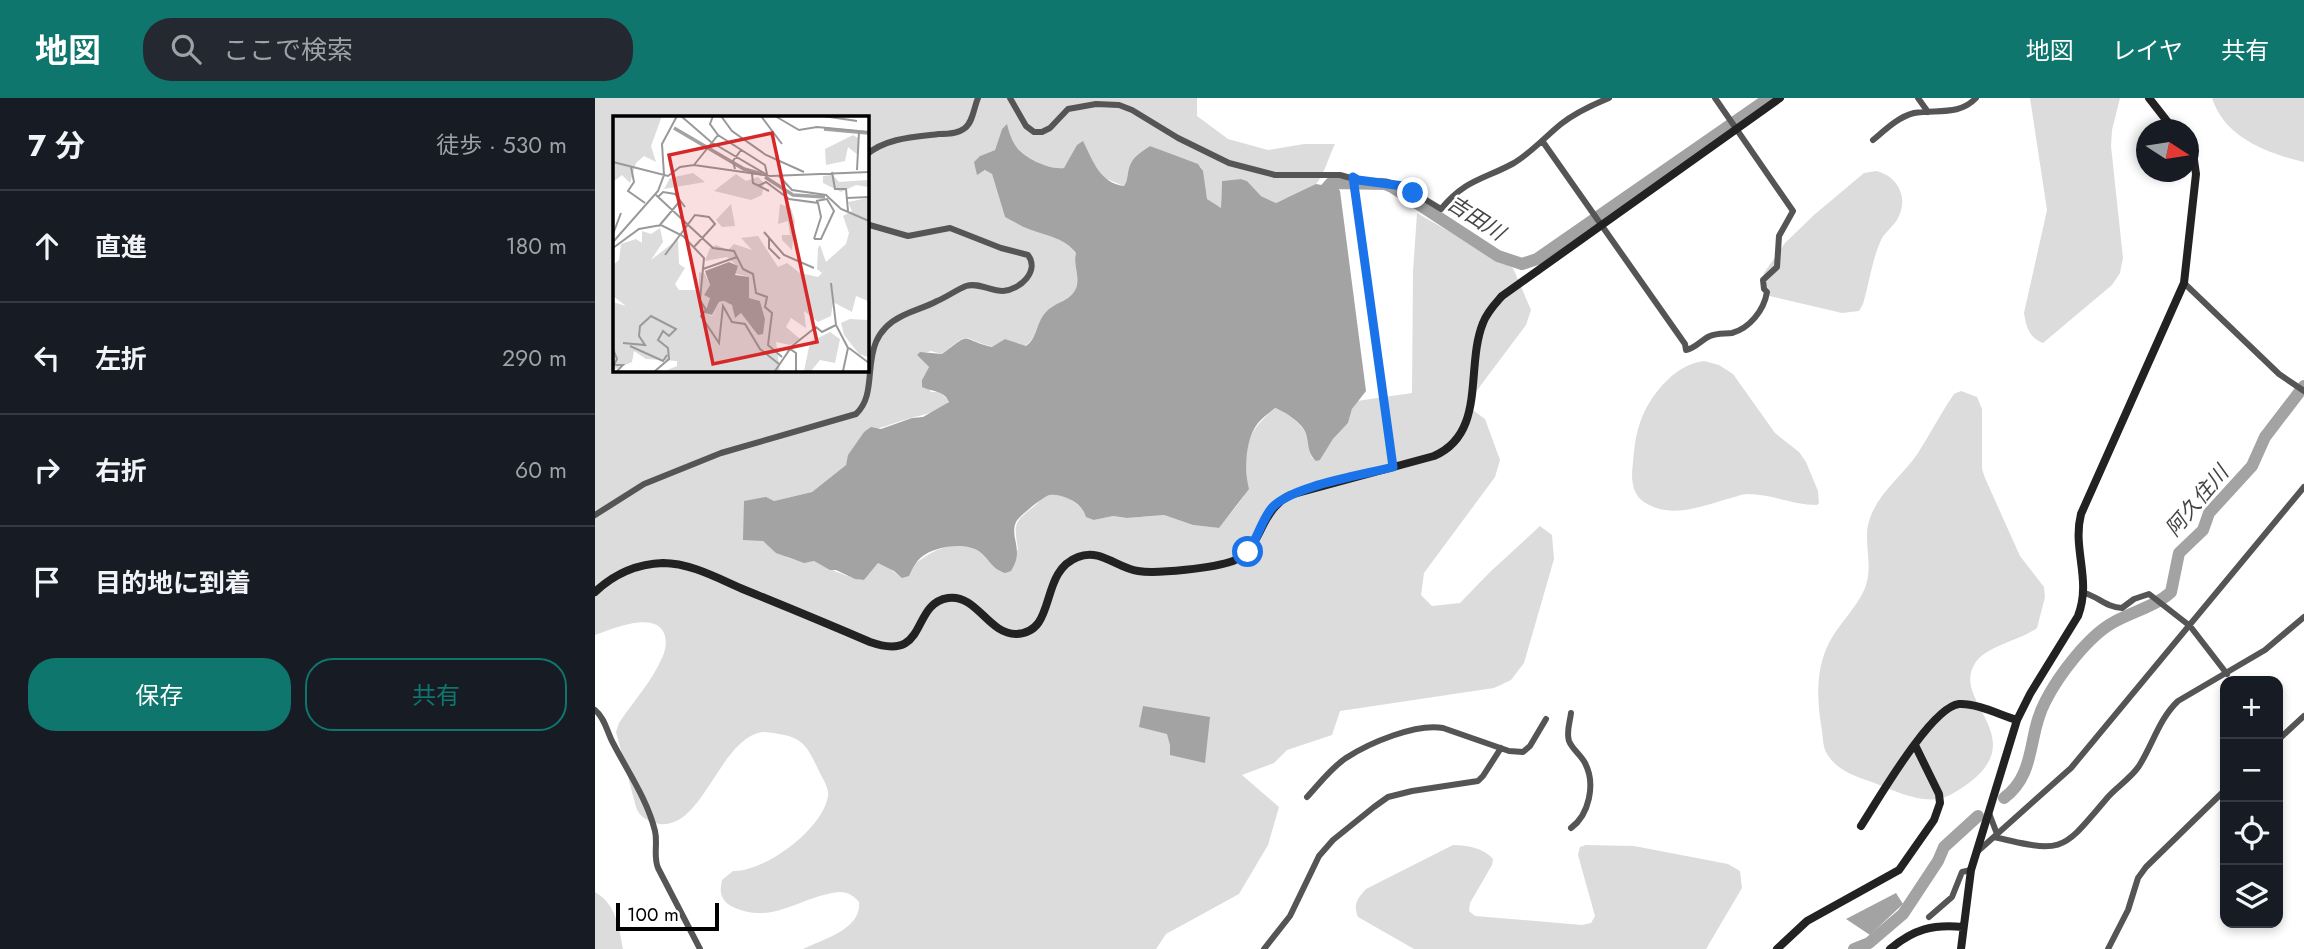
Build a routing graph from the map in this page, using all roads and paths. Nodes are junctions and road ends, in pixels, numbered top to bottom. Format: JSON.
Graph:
{"nodes":[{"id":1,"x":978,"y":98,"type":"edge"},
{"id":2,"x":1010,"y":98,"type":"edge"},
{"id":3,"x":1609,"y":98,"type":"edge"},
{"id":4,"x":1715,"y":98,"type":"edge"},
{"id":5,"x":1780,"y":98,"type":"edge"},
{"id":6,"x":1918,"y":98,"type":"edge"},
{"id":7,"x":1976,"y":98,"type":"edge"},
{"id":8,"x":2149,"y":98,"type":"edge"},
{"id":9,"x":1928,"y":112,"type":"junction"},
{"id":10,"x":2165,"y":119,"type":"edge"},
{"id":11,"x":1737,"y":129,"type":"junction"},
{"id":12,"x":1873,"y":140,"type":"dead end"},
{"id":13,"x":1543,"y":142,"type":"junction"},
{"id":14,"x":868,"y":154,"type":"edge"},
{"id":15,"x":1353,"y":177,"type":"junction"},
{"id":16,"x":2195,"y":182,"type":"edge"},
{"id":17,"x":1602,"y":223,"type":"junction"},
{"id":18,"x":868,"y":225,"type":"edge"},
{"id":19,"x":2184,"y":283,"type":"junction"},
{"id":20,"x":2304,"y":391,"type":"edge"},
{"id":21,"x":1393,"y":467,"type":"junction"},
{"id":22,"x":2304,"y":487,"type":"edge"},
{"id":23,"x":595,"y":515,"type":"edge"},
{"id":24,"x":595,"y":592,"type":"edge"},
{"id":25,"x":2085,"y":593,"type":"junction"},
{"id":26,"x":2304,"y":617,"type":"edge"},
{"id":27,"x":2190,"y":626,"type":"junction"},
{"id":28,"x":2227,"y":674,"type":"junction"},
{"id":29,"x":595,"y":710,"type":"edge"},
{"id":30,"x":1571,"y":713,"type":"dead end"},
{"id":31,"x":2304,"y":716,"type":"edge"},
{"id":32,"x":1546,"y":719,"type":"dead end"},
{"id":33,"x":2017,"y":720,"type":"junction"},
{"id":34,"x":2279,"y":739,"type":"edge"},
{"id":35,"x":1915,"y":745,"type":"junction"},
{"id":36,"x":1501,"y":748,"type":"junction"},
{"id":37,"x":2220,"y":795,"type":"edge"},
{"id":38,"x":1307,"y":797,"type":"dead end"},
{"id":39,"x":1989,"y":812,"type":"junction"},
{"id":40,"x":2007,"y":824,"type":"junction"},
{"id":41,"x":1861,"y":826,"type":"dead end"},
{"id":42,"x":1571,"y":828,"type":"dead end"},
{"id":43,"x":1996,"y":835,"type":"junction"},
{"id":44,"x":1976,"y":852,"type":"junction"},
{"id":45,"x":1971,"y":870,"type":"junction"},
{"id":46,"x":1930,"y":917,"type":"dead end"},
{"id":47,"x":1963,"y":927,"type":"junction"},
{"id":48,"x":700,"y":949,"type":"edge"},
{"id":49,"x":1264,"y":949,"type":"edge"},
{"id":50,"x":1777,"y":949,"type":"edge"},
{"id":51,"x":1890,"y":949,"type":"edge"},
{"id":52,"x":1961,"y":949,"type":"edge"},
{"id":53,"x":2108,"y":949,"type":"edge"}],
"edges":[{"from":1,"to":14,"type":"street"},
{"from":2,"to":15,"type":"street"},
{"from":3,"to":13,"type":"street"},
{"from":4,"to":11,"type":"street"},
{"from":5,"to":11,"type":"street"},
{"from":6,"to":9,"type":"street"},
{"from":7,"to":9,"type":"street"},
{"from":8,"to":10,"type":"street"},
{"from":9,"to":12,"type":"street"},
{"from":11,"to":17,"type":"street"},
{"from":11,"to":17,"type":"street"},
{"from":13,"to":15,"type":"street"},
{"from":13,"to":17,"type":"street"},
{"from":15,"to":21,"type":"street"},
{"from":16,"to":19,"type":"street"},
{"from":17,"to":21,"type":"street"},
{"from":18,"to":23,"type":"street"},
{"from":19,"to":20,"type":"street"},
{"from":19,"to":25,"type":"street"},
{"from":21,"to":24,"type":"street"},
{"from":22,"to":27,"type":"street"},
{"from":25,"to":27,"type":"street"},
{"from":25,"to":33,"type":"street"},
{"from":26,"to":28,"type":"street"},
{"from":27,"to":28,"type":"street"},
{"from":27,"to":40,"type":"street"},
{"from":28,"to":43,"type":"street"},
{"from":29,"to":48,"type":"street"},
{"from":30,"to":42,"type":"street"},
{"from":31,"to":34,"type":"street"},
{"from":32,"to":36,"type":"street"},
{"from":33,"to":35,"type":"street"},
{"from":33,"to":39,"type":"street"},
{"from":35,"to":41,"type":"street"},
{"from":35,"to":50,"type":"street"},
{"from":36,"to":38,"type":"street"},
{"from":36,"to":49,"type":"street"},
{"from":37,"to":53,"type":"street"},
{"from":39,"to":40,"type":"street"},
{"from":39,"to":43,"type":"street"},
{"from":39,"to":44,"type":"street"},
{"from":40,"to":43,"type":"street"},
{"from":43,"to":44,"type":"street"},
{"from":44,"to":45,"type":"street"},
{"from":45,"to":46,"type":"street"},
{"from":45,"to":47,"type":"street"},
{"from":47,"to":51,"type":"street"},
{"from":47,"to":52,"type":"street"}]}
